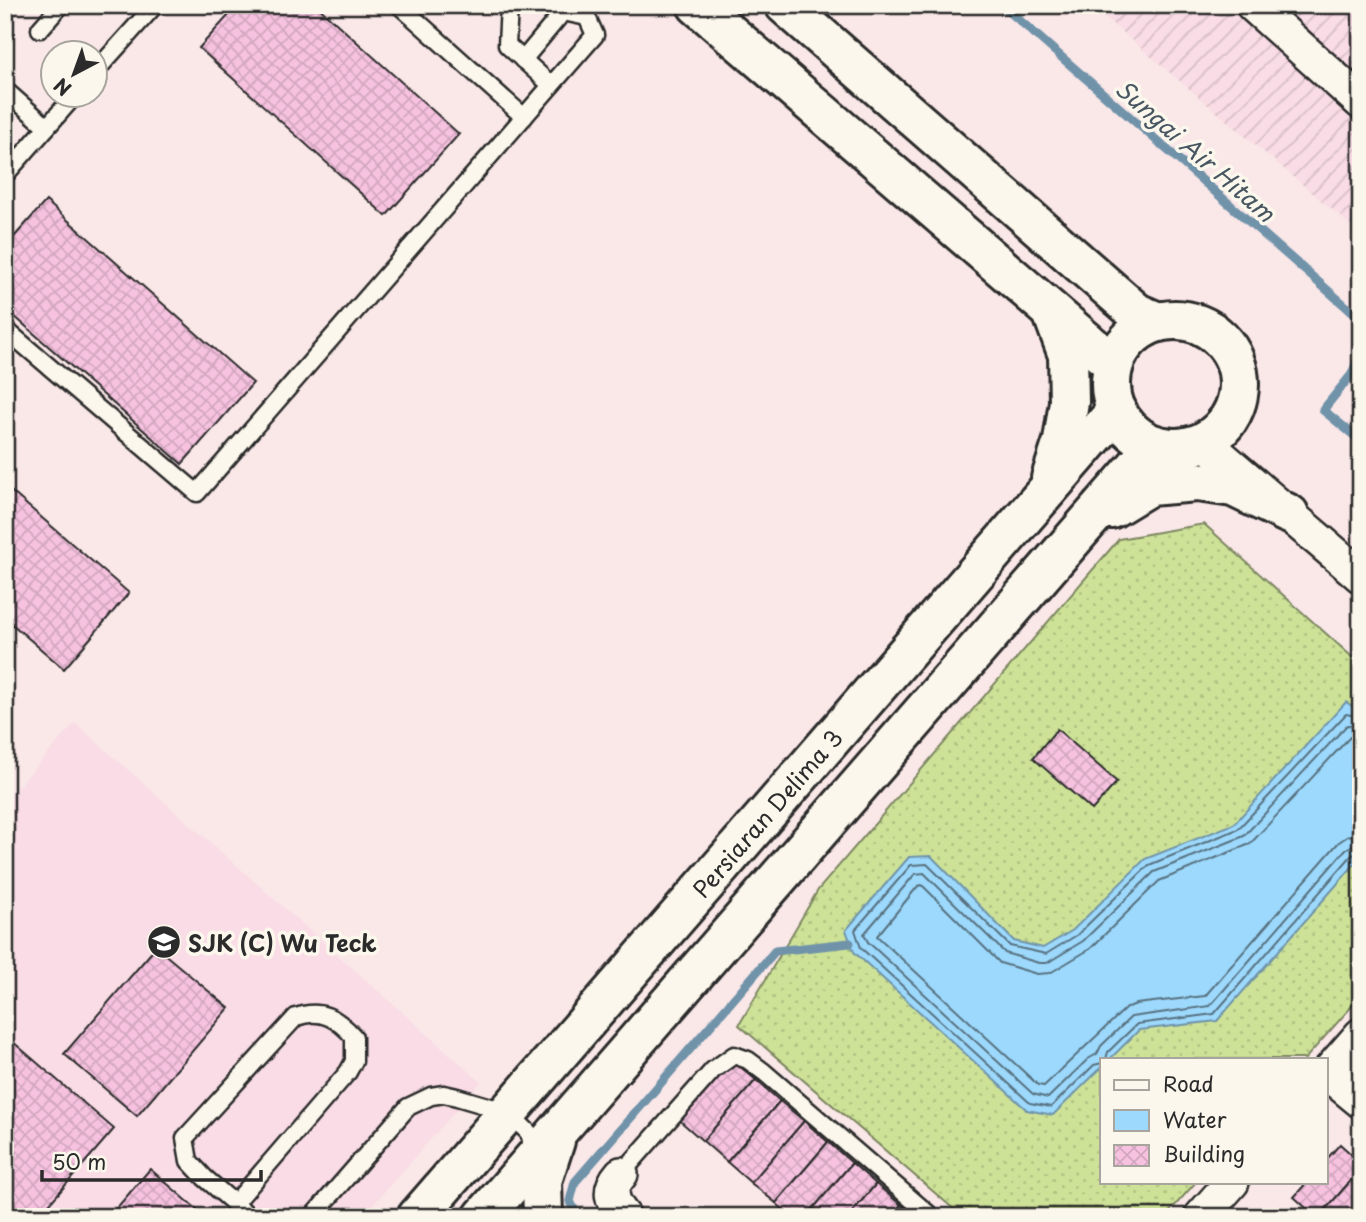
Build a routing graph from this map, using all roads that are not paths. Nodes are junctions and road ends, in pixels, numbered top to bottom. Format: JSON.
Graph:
{"nodes":[{"id":1,"x":61,"y":5,"type":"edge"},
{"id":2,"x":155,"y":5,"type":"edge"},
{"id":3,"x":399,"y":5,"type":"edge"},
{"id":4,"x":509,"y":5,"type":"edge"},
{"id":5,"x":697,"y":5,"type":"edge"},
{"id":6,"x":785,"y":5,"type":"edge"},
{"id":7,"x":1253,"y":5,"type":"edge"},
{"id":8,"x":592,"y":11,"type":"edge"},
{"id":9,"x":40,"y":29,"type":"dead end"},
{"id":10,"x":108,"y":58,"type":"edge"},
{"id":11,"x":523,"y":60,"type":"junction"},
{"id":12,"x":551,"y":85,"type":"junction"},
{"id":13,"x":5,"y":90,"type":"edge"},
{"id":14,"x":1361,"y":102,"type":"edge"},
{"id":15,"x":64,"y":108,"type":"edge"},
{"id":16,"x":524,"y":117,"type":"junction"},
{"id":17,"x":47,"y":127,"type":"junction"},
{"id":18,"x":5,"y":175,"type":"edge"},
{"id":19,"x":1052,"y":310,"type":"junction"},
{"id":20,"x":1158,"y":322,"type":"junction"},
{"id":21,"x":5,"y":329,"type":"edge"},
{"id":22,"x":1113,"y":365,"type":"junction"},
{"id":23,"x":1116,"y":410,"type":"junction"},
{"id":24,"x":1203,"y":441,"type":"junction"},
{"id":25,"x":1155,"y":444,"type":"junction"},
{"id":26,"x":1047,"y":490,"type":"junction"},
{"id":27,"x":1289,"y":514,"type":"junction"},
{"id":28,"x":1087,"y":523,"type":"junction"},
{"id":29,"x":1361,"y":576,"type":"edge"},
{"id":30,"x":798,"y":776,"type":"junction"},
{"id":31,"x":837,"y":810,"type":"junction"},
{"id":32,"x":1361,"y":1035,"type":"edge"},
{"id":33,"x":1328,"y":1073,"type":"edge"},
{"id":34,"x":1328,"y":1075,"type":"edge"},
{"id":35,"x":1361,"y":1101,"type":"edge"},
{"id":36,"x":508,"y":1112,"type":"junction"},
{"id":37,"x":547,"y":1144,"type":"junction"},
{"id":38,"x":479,"y":1145,"type":"junction"},
{"id":39,"x":621,"y":1174,"type":"joint"},
{"id":40,"x":1230,"y":1184,"type":"edge"},
{"id":41,"x":235,"y":1203,"type":"junction"},
{"id":42,"x":488,"y":1215,"type":"edge"},
{"id":43,"x":250,"y":1217,"type":"edge"},
{"id":44,"x":312,"y":1217,"type":"edge"},
{"id":45,"x":417,"y":1217,"type":"edge"},
{"id":46,"x":426,"y":1217,"type":"edge"},
{"id":47,"x":543,"y":1217,"type":"edge"},
{"id":48,"x":624,"y":1217,"type":"edge"},
{"id":49,"x":932,"y":1217,"type":"edge"},
{"id":50,"x":1201,"y":1217,"type":"edge"}],
"edges":[{"from":1,"to":9,"type":"lane"},
{"from":2,"to":10,"type":"lane"},
{"from":3,"to":16,"type":"lane"},
{"from":4,"to":11,"type":"lane"},
{"from":5,"to":19,"type":"street"},
{"from":6,"to":20,"type":"street"},
{"from":7,"to":14,"type":"street"},
{"from":8,"to":11,"type":"lane"},
{"from":8,"to":12,"type":"lane"},
{"from":11,"to":12,"type":"lane"},
{"from":12,"to":16,"type":"lane"},
{"from":13,"to":17,"type":"lane"},
{"from":15,"to":17,"type":"lane"},
{"from":16,"to":21,"type":"lane"},
{"from":17,"to":18,"type":"lane"},
{"from":19,"to":22,"type":"street"},
{"from":19,"to":26,"type":"street"},
{"from":20,"to":22,"type":"street"},
{"from":20,"to":24,"type":"street"},
{"from":22,"to":23,"type":"street"},
{"from":23,"to":25,"type":"street"},
{"from":23,"to":26,"type":"street","name":"Persiaran Delima 3"},
{"from":24,"to":25,"type":"street"},
{"from":24,"to":27,"type":"street"},
{"from":25,"to":28,"type":"street"},
{"from":26,"to":30,"type":"street","name":"Persiaran Delima 3"},
{"from":27,"to":28,"type":"street"},
{"from":27,"to":29,"type":"street"},
{"from":28,"to":31,"type":"street"},
{"from":30,"to":31,"type":"street"},
{"from":30,"to":36,"type":"street","name":"Persiaran Delima 3"},
{"from":31,"to":37,"type":"street"},
{"from":32,"to":33,"type":"street"},
{"from":34,"to":35,"type":"street"},
{"from":36,"to":37,"type":"lane"},
{"from":36,"to":38,"type":"street","name":"Persiaran Delima 3"},
{"from":36,"to":44,"type":"lane"},
{"from":37,"to":42,"type":"street"},
{"from":37,"to":47,"type":"street"},
{"from":38,"to":42,"type":"street"},
{"from":38,"to":45,"type":"street","name":"Persiaran Delima 3"},
{"from":39,"to":48,"type":"street"},
{"from":39,"to":49,"type":"lane"},
{"from":40,"to":50,"type":"street"},
{"from":41,"to":41,"type":"lane"},
{"from":41,"to":43,"type":"lane"},
{"from":42,"to":46,"type":"street"}]}
